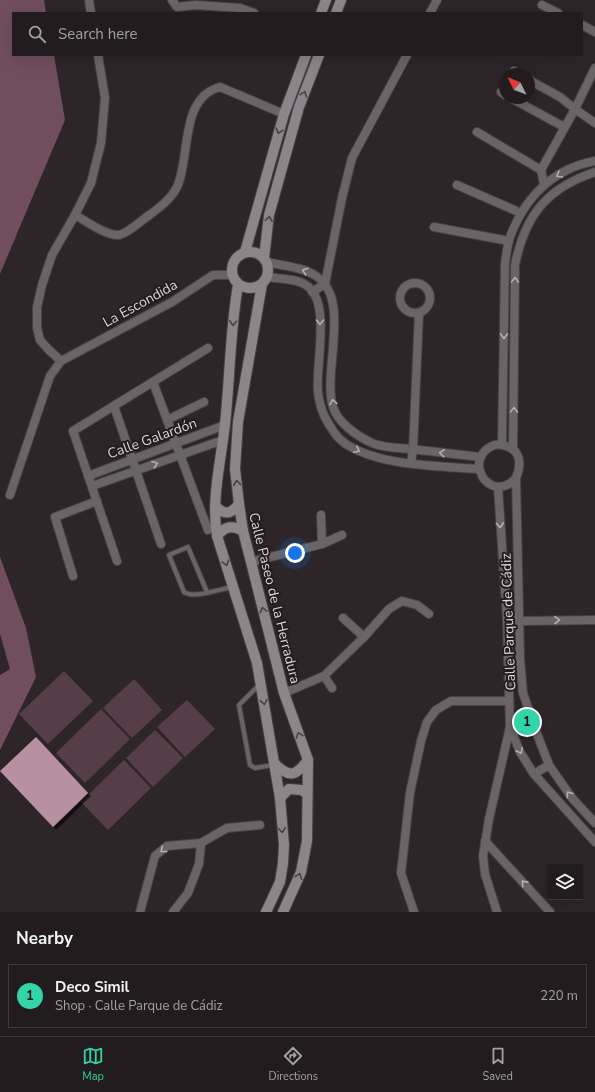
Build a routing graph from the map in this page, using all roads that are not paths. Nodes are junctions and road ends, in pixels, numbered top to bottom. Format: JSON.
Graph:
{"nodes":[{"id":1,"x":89,"y":0,"type":"edge"},
{"id":2,"x":326,"y":0,"type":"edge"},
{"id":3,"x":341,"y":0,"type":"edge"},
{"id":4,"x":438,"y":0,"type":"edge"},
{"id":5,"x":174,"y":3,"type":"edge"},
{"id":6,"x":242,"y":4,"type":"edge"},
{"id":7,"x":542,"y":5,"type":"dead end"},
{"id":8,"x":91,"y":12,"type":"edge"},
{"id":9,"x":253,"y":12,"type":"edge"},
{"id":10,"x":321,"y":12,"type":"edge"},
{"id":11,"x":336,"y":12,"type":"edge"},
{"id":12,"x":431,"y":12,"type":"edge"},
{"id":13,"x":556,"y":12,"type":"edge"},
{"id":14,"x":583,"y":26,"type":"edge"},
{"id":15,"x":595,"y":32,"type":"edge"},
{"id":16,"x":98,"y":56,"type":"edge"},
{"id":17,"x":306,"y":56,"type":"edge"},
{"id":18,"x":320,"y":56,"type":"edge"},
{"id":19,"x":406,"y":56,"type":"edge"},
{"id":20,"x":595,"y":68,"type":"edge"},
{"id":21,"x":535,"y":83,"type":"edge"},
{"id":22,"x":522,"y":104,"type":"edge"},
{"id":23,"x":575,"y":109,"type":"junction"},
{"id":24,"x":284,"y":114,"type":"junction"},
{"id":25,"x":595,"y":123,"type":"edge"},
{"id":26,"x":564,"y":127,"type":"junction"},
{"id":27,"x":477,"y":132,"type":"dead end"},
{"id":28,"x":595,"y":161,"type":"edge"},
{"id":29,"x":541,"y":170,"type":"junction"},
{"id":30,"x":595,"y":172,"type":"edge"},
{"id":31,"x":456,"y":184,"type":"dead end"},
{"id":32,"x":544,"y":184,"type":"junction"},
{"id":33,"x":521,"y":213,"type":"junction"},
{"id":34,"x":75,"y":215,"type":"junction"},
{"id":35,"x":434,"y":226,"type":"dead end"},
{"id":36,"x":509,"y":241,"type":"junction"},
{"id":37,"x":245,"y":252,"type":"junction"},
{"id":38,"x":266,"y":260,"type":"junction"},
{"id":39,"x":232,"y":275,"type":"junction"},
{"id":40,"x":265,"y":281,"type":"junction"},
{"id":41,"x":325,"y":284,"type":"junction"},
{"id":42,"x":238,"y":285,"type":"junction"},
{"id":43,"x":312,"y":292,"type":"junction"},
{"id":44,"x":419,"y":313,"type":"dead end"},
{"id":45,"x":208,"y":348,"type":"dead end"},
{"id":46,"x":61,"y":360,"type":"junction"},
{"id":47,"x":152,"y":382,"type":"junction"},
{"id":48,"x":204,"y":402,"type":"dead end"},
{"id":49,"x":114,"y":406,"type":"junction"},
{"id":50,"x":166,"y":420,"type":"junction"},
{"id":51,"x":225,"y":425,"type":"junction"},
{"id":52,"x":223,"y":440,"type":"junction"},
{"id":53,"x":176,"y":444,"type":"junction"},
{"id":54,"x":502,"y":444,"type":"junction"},
{"id":55,"x":413,"y":450,"type":"junction"},
{"id":56,"x":513,"y":450,"type":"junction"},
{"id":57,"x":180,"y":455,"type":"junction"},
{"id":58,"x":480,"y":457,"type":"junction"},
{"id":59,"x":132,"y":460,"type":"junction"},
{"id":60,"x":411,"y":463,"type":"junction"},
{"id":61,"x":478,"y":469,"type":"junction"},
{"id":62,"x":136,"y":470,"type":"junction"},
{"id":63,"x":88,"y":476,"type":"junction"},
{"id":64,"x":516,"y":478,"type":"junction"},
{"id":65,"x":92,"y":486,"type":"junction"},
{"id":66,"x":498,"y":487,"type":"junction"},
{"id":67,"x":10,"y":496,"type":"dead end"},
{"id":68,"x":97,"y":501,"type":"junction"},
{"id":69,"x":239,"y":504,"type":"junction"},
{"id":70,"x":215,"y":506,"type":"junction"},
{"id":71,"x":321,"y":515,"type":"dead end"},
{"id":72,"x":208,"y":530,"type":"dead end"},
{"id":73,"x":243,"y":531,"type":"junction"},
{"id":74,"x":342,"y":535,"type":"dead end"},
{"id":75,"x":217,"y":536,"type":"junction"},
{"id":76,"x":161,"y":544,"type":"dead end"},
{"id":77,"x":322,"y":544,"type":"junction"},
{"id":78,"x":117,"y":561,"type":"dead end"},
{"id":79,"x":251,"y":562,"type":"junction"},
{"id":80,"x":73,"y":576,"type":"dead end"},
{"id":81,"x":233,"y":587,"type":"junction"},
{"id":82,"x":207,"y":592,"type":"junction"},
{"id":83,"x":429,"y":614,"type":"dead end"},
{"id":84,"x":343,"y":618,"type":"dead end"},
{"id":85,"x":506,"y":619,"type":"junction"},
{"id":86,"x":520,"y":620,"type":"junction"},
{"id":87,"x":595,"y":620,"type":"edge"},
{"id":88,"x":364,"y":637,"type":"junction"},
{"id":89,"x":324,"y":676,"type":"junction"},
{"id":90,"x":261,"y":684,"type":"junction"},
{"id":91,"x":332,"y":688,"type":"dead end"},
{"id":92,"x":284,"y":693,"type":"junction"},
{"id":93,"x":509,"y":701,"type":"junction"},
{"id":94,"x":510,"y":727,"type":"junction"},
{"id":95,"x":308,"y":760,"type":"junction"},
{"id":96,"x":276,"y":765,"type":"junction"},
{"id":97,"x":549,"y":765,"type":"junction"},
{"id":98,"x":534,"y":774,"type":"junction"},
{"id":99,"x":307,"y":793,"type":"junction"},
{"id":100,"x":280,"y":798,"type":"junction"},
{"id":101,"x":595,"y":824,"type":"edge"},
{"id":102,"x":260,"y":825,"type":"dead end"},
{"id":103,"x":485,"y":841,"type":"junction"},
{"id":104,"x":201,"y":842,"type":"junction"},
{"id":105,"x":595,"y":842,"type":"edge"},
{"id":106,"x":140,"y":912,"type":"edge"},
{"id":107,"x":173,"y":912,"type":"edge"},
{"id":108,"x":266,"y":912,"type":"edge"},
{"id":109,"x":282,"y":912,"type":"edge"},
{"id":110,"x":414,"y":912,"type":"edge"},
{"id":111,"x":497,"y":912,"type":"edge"},
{"id":112,"x":550,"y":912,"type":"edge"}],
"edges":[{"from":1,"to":8,"type":"street"},
{"from":2,"to":10,"type":"main road"},
{"from":3,"to":11,"type":"main road"},
{"from":4,"to":12,"type":"street"},
{"from":5,"to":6,"type":"street"},
{"from":6,"to":9,"type":"street"},
{"from":7,"to":13,"type":"street"},
{"from":14,"to":15,"type":"street"},
{"from":16,"to":34,"type":"street"},
{"from":17,"to":24,"type":"main road"},
{"from":38,"to":18,"type":"main road","one_way":true},
{"from":19,"to":41,"type":"street"},
{"from":20,"to":23,"type":"street"},
{"from":21,"to":23,"type":"street"},
{"from":22,"to":26,"type":"street"},
{"from":23,"to":25,"type":"street"},
{"from":23,"to":26,"type":"street"},
{"from":24,"to":34,"type":"street"},
{"from":24,"to":37,"type":"main road","one_way":true},
{"from":26,"to":29,"type":"street"},
{"from":27,"to":29,"type":"street"},
{"from":28,"to":32,"type":"street","one_way":true},
{"from":29,"to":32,"type":"street"},
{"from":56,"to":30,"type":"street","name":"Calle Parque de Cádiz","one_way":true},
{"from":31,"to":33,"type":"street"},
{"from":32,"to":33,"type":"street"},
{"from":33,"to":36,"type":"street"},
{"from":34,"to":46,"type":"street"},
{"from":35,"to":36,"type":"street"},
{"from":36,"to":54,"type":"street","one_way":true},
{"from":37,"to":38,"type":"main road"},
{"from":37,"to":39,"type":"main road"},
{"from":38,"to":40,"type":"main road"},
{"from":41,"to":38,"type":"street","one_way":true},
{"from":39,"to":42,"type":"main road"},
{"from":39,"to":46,"type":"street","name":"La Escondida"},
{"from":40,"to":42,"type":"main road"},
{"from":40,"to":43,"type":"street"},
{"from":69,"to":40,"type":"main road","name":"Calle Paseo de la Herradura","one_way":true},
{"from":41,"to":43,"type":"street"},
{"from":55,"to":41,"type":"street","one_way":true},
{"from":42,"to":51,"type":"main road","one_way":true},
{"from":43,"to":60,"type":"street","one_way":true},
{"from":44,"to":55,"type":"street"},
{"from":45,"to":47,"type":"street"},
{"from":46,"to":67,"type":"street"},
{"from":47,"to":49,"type":"street"},
{"from":47,"to":50,"type":"street"},
{"from":48,"to":50,"type":"street"},
{"from":49,"to":59,"type":"street"},
{"from":49,"to":63,"type":"street"},
{"from":50,"to":53,"type":"street"},
{"from":51,"to":52,"type":"main road"},
{"from":51,"to":53,"type":"street","name":"Calle Galardón"},
{"from":52,"to":57,"type":"street","name":"Calle Galardón"},
{"from":52,"to":70,"type":"main road"},
{"from":53,"to":57,"type":"street"},
{"from":53,"to":59,"type":"street","name":"Calle Galardón"},
{"from":54,"to":56,"type":"street"},
{"from":54,"to":58,"type":"street"},
{"from":58,"to":55,"type":"street","one_way":true},
{"from":55,"to":60,"type":"street"},
{"from":56,"to":64,"type":"street","name":"Calle Parque de Cádiz"},
{"from":62,"to":57,"type":"street","name":"Calle Galardón","one_way":true},
{"from":57,"to":72,"type":"street"},
{"from":58,"to":61,"type":"street"},
{"from":59,"to":62,"type":"street"},
{"from":59,"to":63,"type":"street","name":"Calle Galardón"},
{"from":60,"to":61,"type":"street"},
{"from":61,"to":66,"type":"street"},
{"from":62,"to":65,"type":"street","name":"Calle Galardón"},
{"from":62,"to":76,"type":"street"},
{"from":63,"to":65,"type":"street"},
{"from":64,"to":66,"type":"street"},
{"from":64,"to":86,"type":"street","name":"Calle Parque de Cádiz"},
{"from":65,"to":68,"type":"street"},
{"from":66,"to":85,"type":"street","name":"Calle Parque de Cádiz","one_way":true},
{"from":68,"to":78,"type":"street"},
{"from":68,"to":80,"type":"street"},
{"from":69,"to":70,"type":"main road"},
{"from":69,"to":73,"type":"main road","name":"Calle Paseo de la Herradura"},
{"from":70,"to":75,"type":"main road"},
{"from":71,"to":77,"type":"street"},
{"from":73,"to":75,"type":"main road"},
{"from":73,"to":79,"type":"main road","name":"Calle Paseo de la Herradura"},
{"from":74,"to":77,"type":"street"},
{"from":75,"to":81,"type":"main road","one_way":true},
{"from":77,"to":79,"type":"street"},
{"from":92,"to":79,"type":"main road","name":"Calle Paseo de la Herradura","one_way":true},
{"from":81,"to":82,"type":"lane"},
{"from":81,"to":90,"type":"main road"},
{"from":82,"to":82,"type":"lane"},
{"from":83,"to":88,"type":"street"},
{"from":84,"to":88,"type":"street"},
{"from":85,"to":86,"type":"street"},
{"from":85,"to":93,"type":"street","name":"Calle Parque de Cádiz"},
{"from":86,"to":87,"type":"street","one_way":true},
{"from":86,"to":97,"type":"street","name":"Calle Parque de Cádiz"},
{"from":88,"to":89,"type":"street"},
{"from":89,"to":91,"type":"street"},
{"from":89,"to":92,"type":"street"},
{"from":90,"to":96,"type":"main road","one_way":true},
{"from":90,"to":96,"type":"lane"},
{"from":95,"to":92,"type":"main road","name":"Calle Paseo de la Herradura","one_way":true},
{"from":93,"to":94,"type":"street","name":"Calle Parque de Cádiz"},
{"from":93,"to":110,"type":"street"},
{"from":94,"to":98,"type":"street","name":"Calle Parque de Cádiz","one_way":true},
{"from":94,"to":103,"type":"street"},
{"from":95,"to":96,"type":"main road"},
{"from":95,"to":99,"type":"main road","name":"Calle Paseo de la Herradura"},
{"from":96,"to":100,"type":"main road"},
{"from":97,"to":98,"type":"street"},
{"from":101,"to":97,"type":"street","name":"Calle Parque de Cádiz","one_way":true},
{"from":98,"to":105,"type":"street","name":"Calle Parque de Cádiz"},
{"from":99,"to":100,"type":"main road"},
{"from":109,"to":99,"type":"main road","name":"Calle Paseo de la Herradura","one_way":true},
{"from":100,"to":108,"type":"main road","one_way":true},
{"from":102,"to":104,"type":"street"},
{"from":103,"to":111,"type":"street"},
{"from":112,"to":103,"type":"street","one_way":true},
{"from":104,"to":106,"type":"street","one_way":true},
{"from":104,"to":107,"type":"street"}]}
